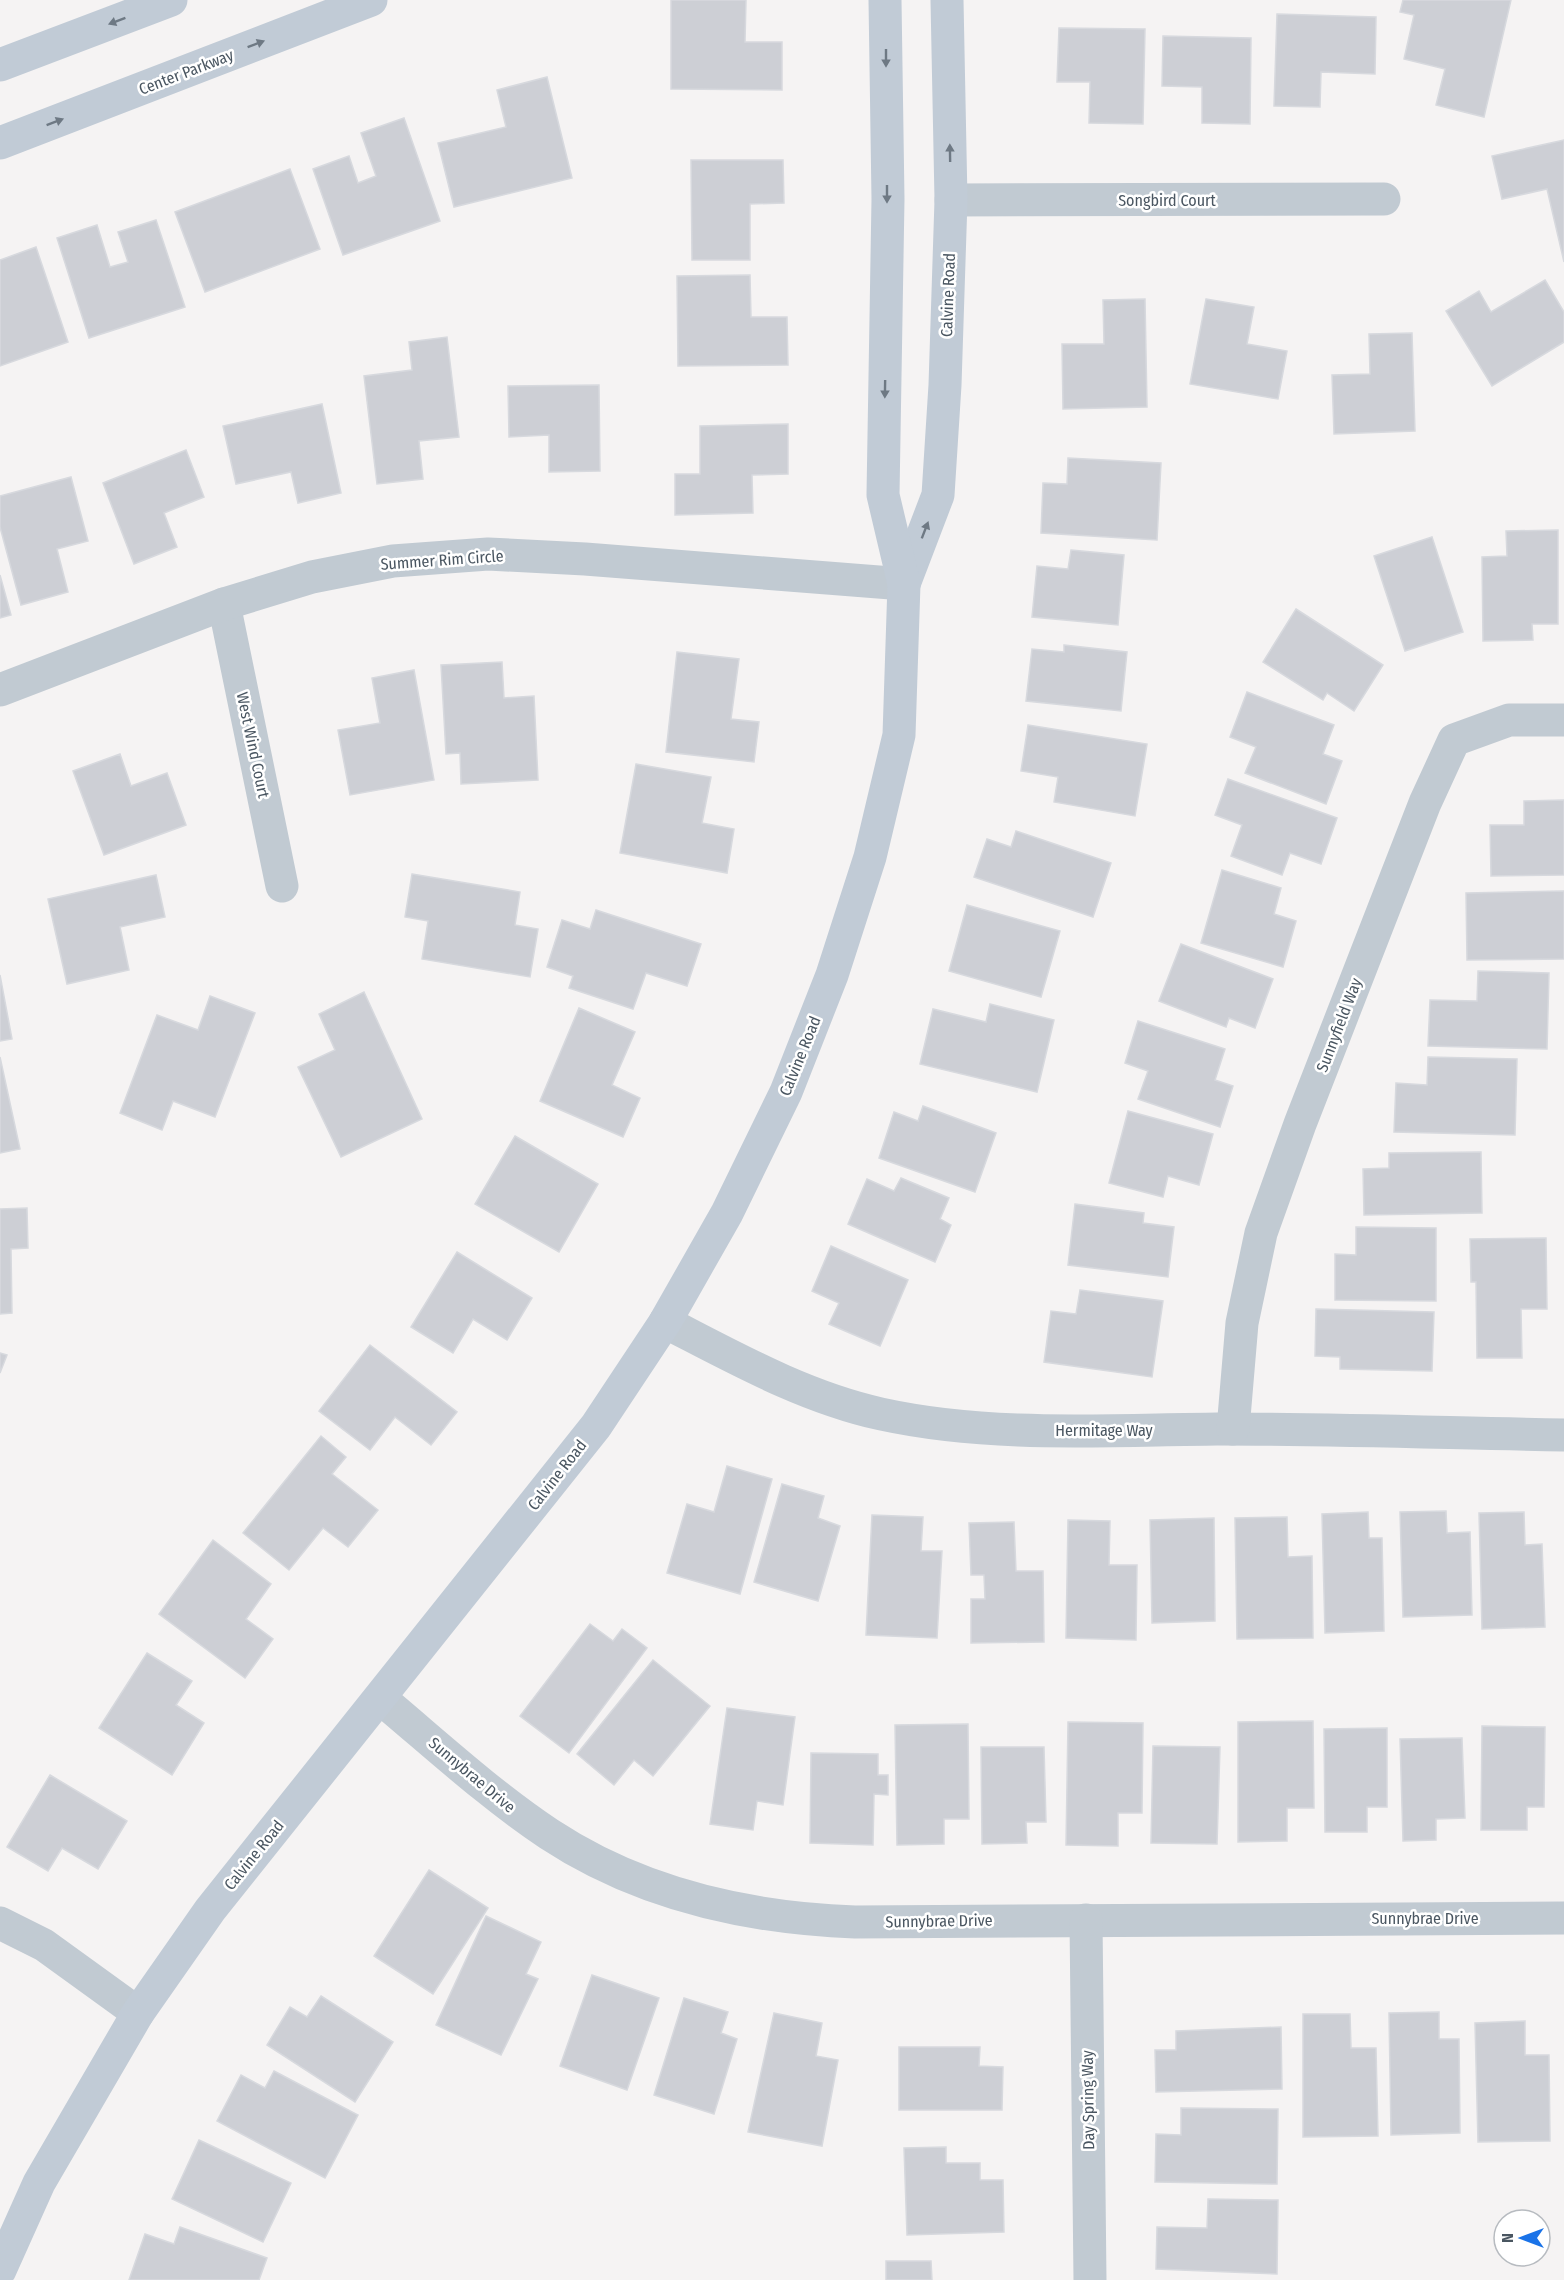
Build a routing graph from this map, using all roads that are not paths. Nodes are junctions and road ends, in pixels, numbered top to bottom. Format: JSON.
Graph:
{"nodes":[{"id":1,"x":171,"y":0,"type":"edge"},
{"id":2,"x":371,"y":0,"type":"edge"},
{"id":3,"x":885,"y":0,"type":"edge"},
{"id":4,"x":947,"y":0,"type":"edge"},
{"id":5,"x":0,"y":65,"type":"edge"},
{"id":6,"x":0,"y":143,"type":"edge"},
{"id":7,"x":1384,"y":199,"type":"dead end"},
{"id":8,"x":951,"y":200,"type":"junction"},
{"id":9,"x":904,"y":584,"type":"junction"},
{"id":10,"x":224,"y":604,"type":"junction"},
{"id":11,"x":0,"y":690,"type":"edge"},
{"id":12,"x":1564,"y":720,"type":"edge"},
{"id":13,"x":282,"y":886,"type":"dead end"},
{"id":14,"x":665,"y":1322,"type":"junction"},
{"id":15,"x":1233,"y":1429,"type":"junction"},
{"id":16,"x":1564,"y":1435,"type":"edge"},
{"id":17,"x":380,"y":1698,"type":"junction"},
{"id":18,"x":1564,"y":1918,"type":"edge"},
{"id":19,"x":1086,"y":1920,"type":"junction"},
{"id":20,"x":0,"y":1923,"type":"edge"},
{"id":21,"x":138,"y":2013,"type":"junction"},
{"id":22,"x":0,"y":2270,"type":"edge"},
{"id":23,"x":1090,"y":2280,"type":"edge"}],
"edges":[{"from":1,"to":5,"type":"street","one_way":true},
{"from":6,"to":2,"type":"street","name":"Center Parkway","one_way":true},
{"from":3,"to":9,"type":"street","name":"Calvine Road","one_way":true},
{"from":8,"to":4,"type":"street","name":"Calvine Road","one_way":true},
{"from":7,"to":8,"type":"street","name":"Songbird Court"},
{"from":9,"to":8,"type":"street","name":"Calvine Road","one_way":true},
{"from":9,"to":10,"type":"street","name":"Summer Rim Circle"},
{"from":9,"to":14,"type":"street","name":"Calvine Road"},
{"from":10,"to":11,"type":"street","name":"Summer Rim Circle"},
{"from":10,"to":13,"type":"street","name":"West Wind Court"},
{"from":12,"to":15,"type":"street","name":"Sunnyfield Way"},
{"from":14,"to":15,"type":"street","name":"Hermitage Way"},
{"from":14,"to":17,"type":"street","name":"Calvine Road"},
{"from":15,"to":16,"type":"street","name":"Hermitage Way"},
{"from":17,"to":19,"type":"street","name":"Sunnybrae Drive"},
{"from":17,"to":21,"type":"street","name":"Calvine Road"},
{"from":18,"to":19,"type":"street","name":"Sunnybrae Drive"},
{"from":19,"to":23,"type":"street","name":"Day Spring Way"},
{"from":20,"to":21,"type":"street"},
{"from":21,"to":22,"type":"street","name":"Calvine Road"}]}
